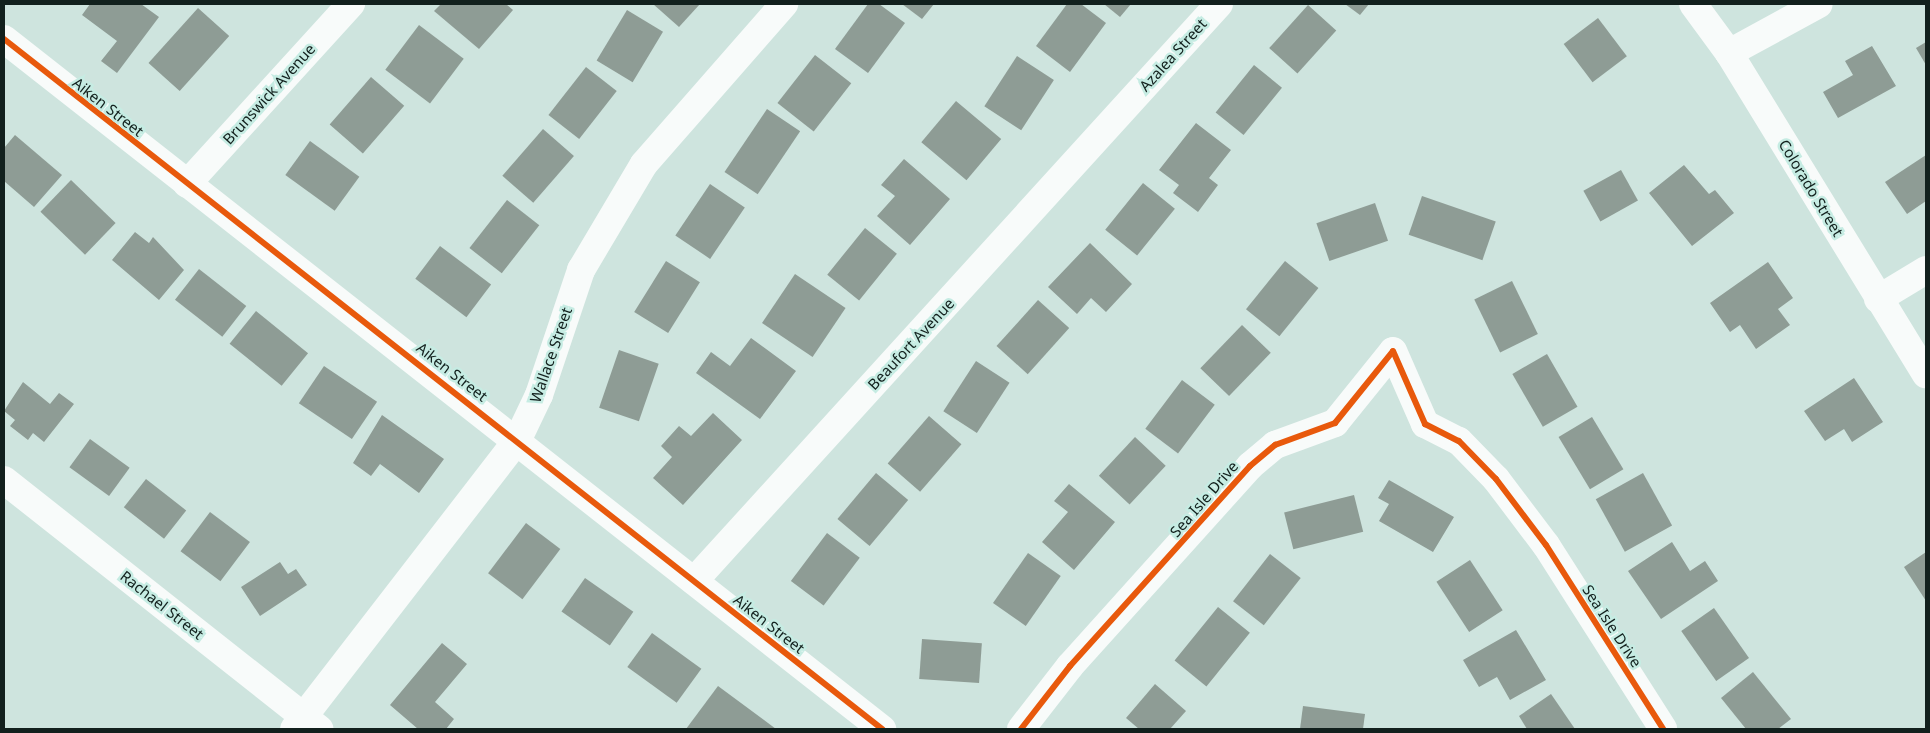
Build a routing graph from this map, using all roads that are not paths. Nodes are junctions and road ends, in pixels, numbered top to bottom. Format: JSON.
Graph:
{"nodes":[{"id":1,"x":351,"y":4,"type":"edge"},
{"id":2,"x":784,"y":4,"type":"edge"},
{"id":3,"x":1219,"y":4,"type":"edge"},
{"id":4,"x":1692,"y":4,"type":"edge"},
{"id":5,"x":1819,"y":4,"type":"edge"},
{"id":6,"x":4,"y":38,"type":"edge"},
{"id":7,"x":1729,"y":52,"type":"junction"},
{"id":8,"x":1126,"y":106,"type":"joint"},
{"id":9,"x":187,"y":184,"type":"junction"},
{"id":10,"x":1926,"y":270,"type":"edge"},
{"id":11,"x":1878,"y":299,"type":"junction"},
{"id":12,"x":1926,"y":375,"type":"edge"},
{"id":13,"x":518,"y":439,"type":"junction"},
{"id":14,"x":4,"y":480,"type":"edge"},
{"id":15,"x":694,"y":580,"type":"junction"},
{"id":16,"x":306,"y":725,"type":"edge"},
{"id":17,"x":882,"y":729,"type":"edge"},
{"id":18,"x":1021,"y":729,"type":"edge"},
{"id":19,"x":1663,"y":729,"type":"edge"}],
"edges":[{"from":1,"to":9,"type":"street","name":"Brunswick Avenue"},
{"from":2,"to":13,"type":"street","name":"Wallace Street"},
{"from":3,"to":8,"type":"street","name":"Azalea Street"},
{"from":4,"to":7,"type":"street","name":"Colorado Street"},
{"from":5,"to":7,"type":"street"},
{"from":6,"to":9,"type":"street","name":"Aiken Street"},
{"from":7,"to":11,"type":"street","name":"Colorado Street"},
{"from":8,"to":15,"type":"street","name":"Beaufort Avenue"},
{"from":9,"to":13,"type":"street","name":"Aiken Street"},
{"from":10,"to":11,"type":"street"},
{"from":11,"to":12,"type":"street","name":"Colorado Street"},
{"from":13,"to":15,"type":"street","name":"Aiken Street"},
{"from":13,"to":16,"type":"street","name":"Wallace Street"},
{"from":14,"to":16,"type":"street","name":"Rachael Street"},
{"from":15,"to":17,"type":"street","name":"Aiken Street"},
{"from":18,"to":19,"type":"street","name":"Sea Isle Drive"}]}
